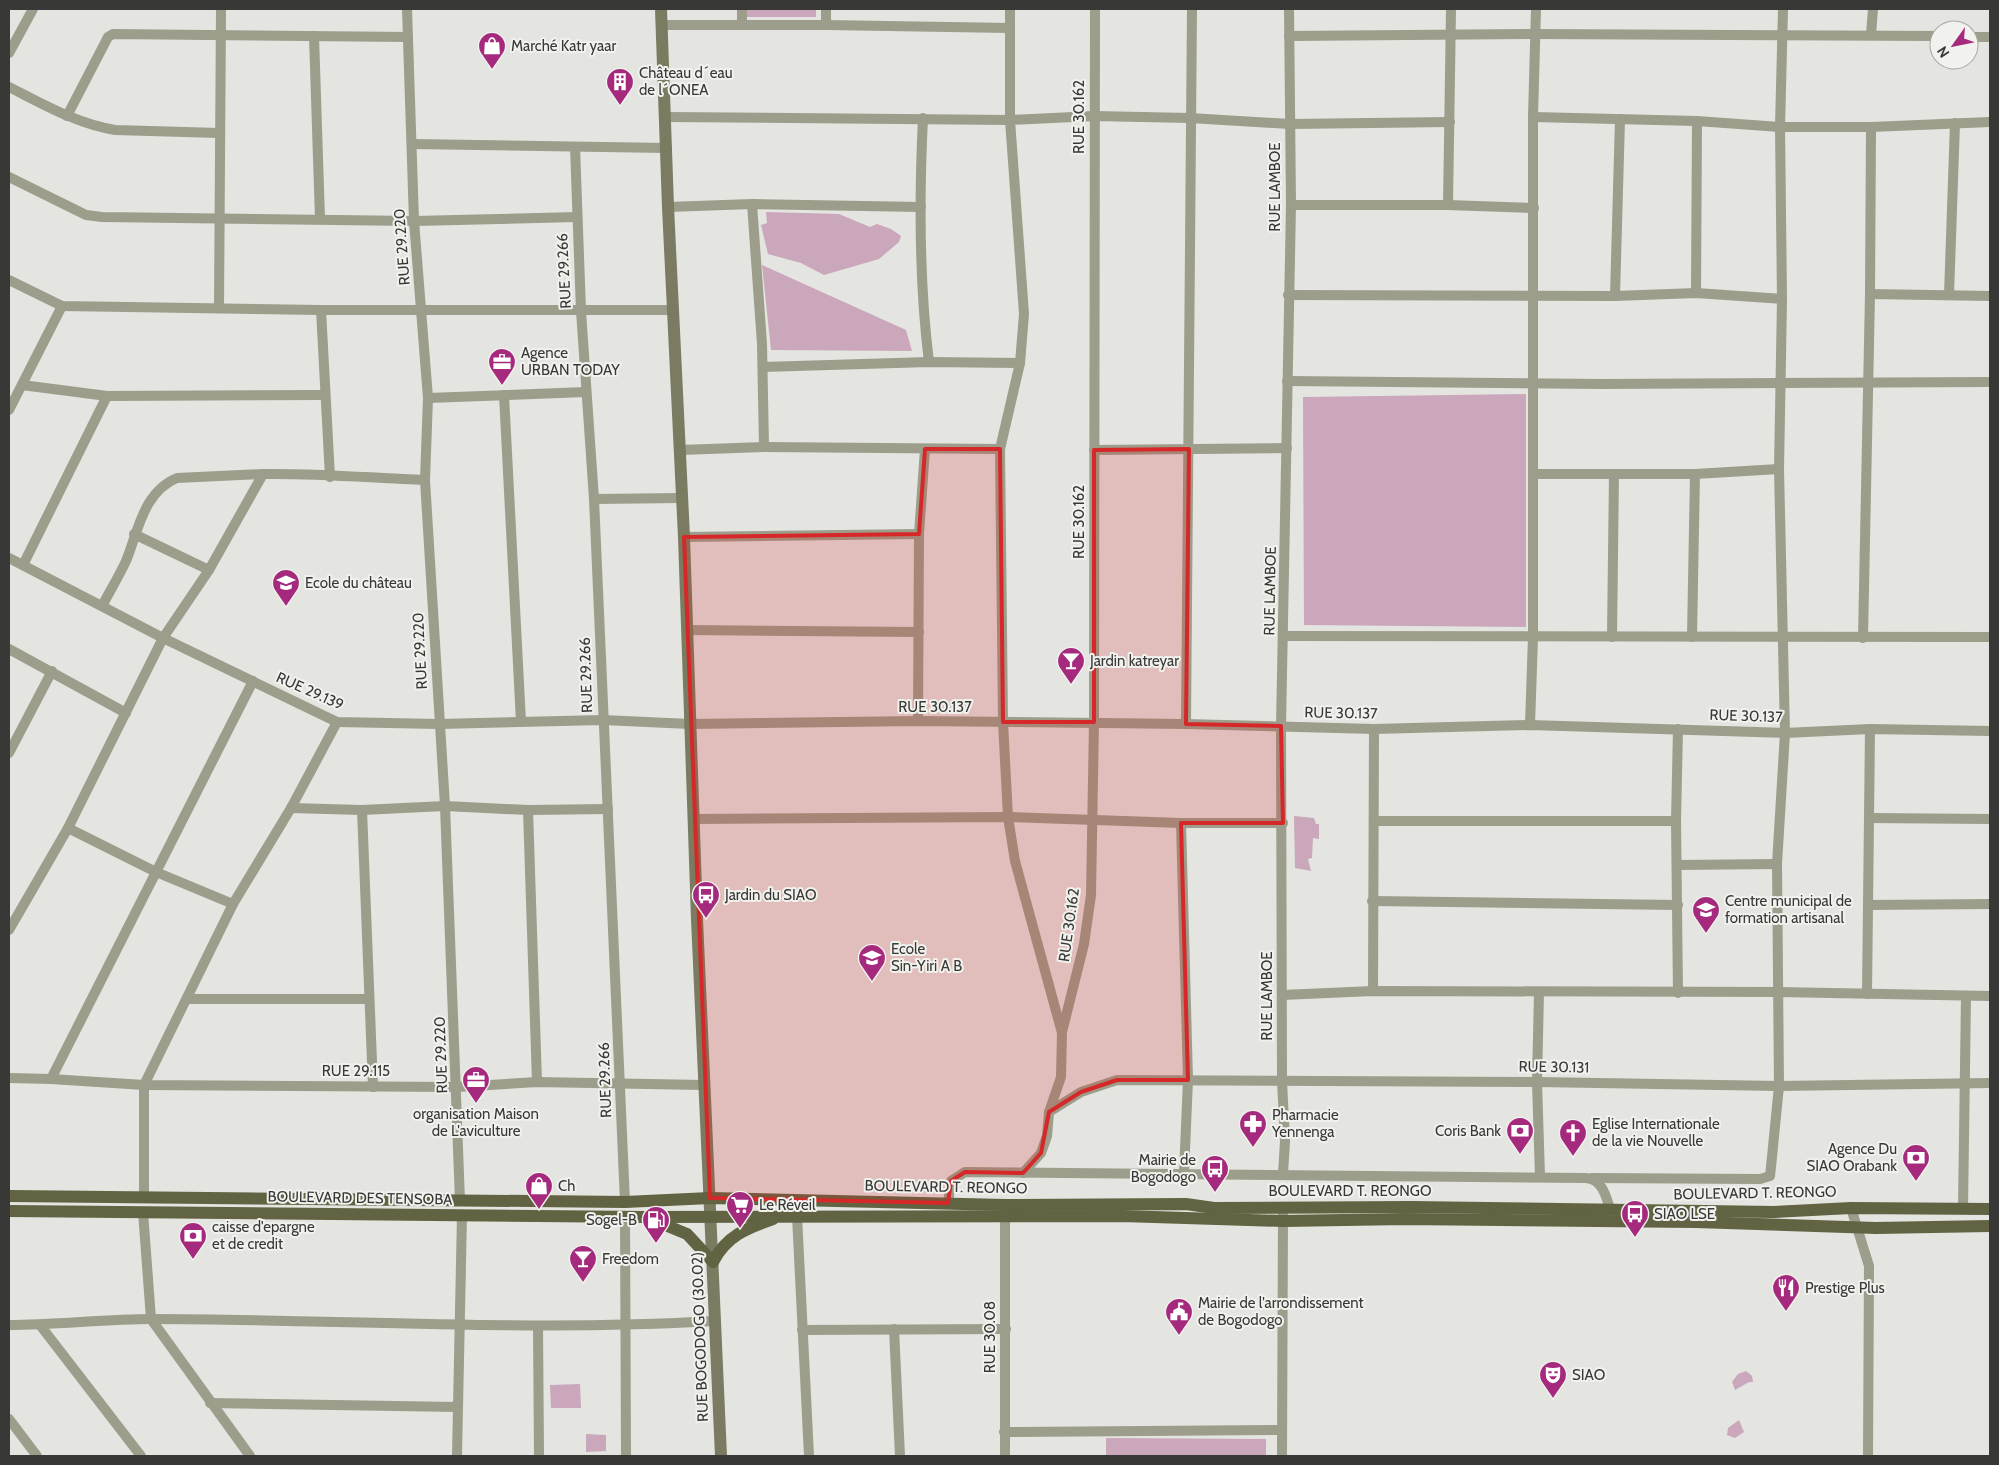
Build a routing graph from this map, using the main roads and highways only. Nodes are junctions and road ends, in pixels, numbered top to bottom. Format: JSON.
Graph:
{"nodes":[{"id":1,"x":9,"y":1196,"type":"edge"},
{"id":2,"x":710,"y":1198,"type":"joint"},
{"id":3,"x":1990,"y":1209,"type":"edge"},
{"id":4,"x":9,"y":1211,"type":"edge"},
{"id":5,"x":1004,"y":1211,"type":"junction"},
{"id":6,"x":711,"y":1216,"type":"joint"},
{"id":7,"x":780,"y":1216,"type":"junction"},
{"id":8,"x":646,"y":1217,"type":"junction"},
{"id":9,"x":1990,"y":1226,"type":"edge"}],
"edges":[{"from":1,"to":2,"type":"main road","name":"BOULEVARD DES TENSOBA"},
{"from":2,"to":5,"type":"main road","name":"BOULEVARD T. REONGO"},
{"from":3,"to":5,"type":"main road","name":"BOULEVARD T. REONGO"},
{"from":4,"to":8,"type":"main road","name":"BOULEVARD DES TENSOBA"},
{"from":5,"to":7,"type":"main road","name":"BOULEVARD T. REONGO"},
{"from":5,"to":9,"type":"main road","name":"BOULEVARD T. REONGO"},
{"from":6,"to":7,"type":"main road","name":"BOULEVARD T. REONGO"},
{"from":6,"to":8,"type":"main road","name":"BOULEVARD DES TENSOBA"},
{"from":7,"to":8,"type":"main road"}]}
